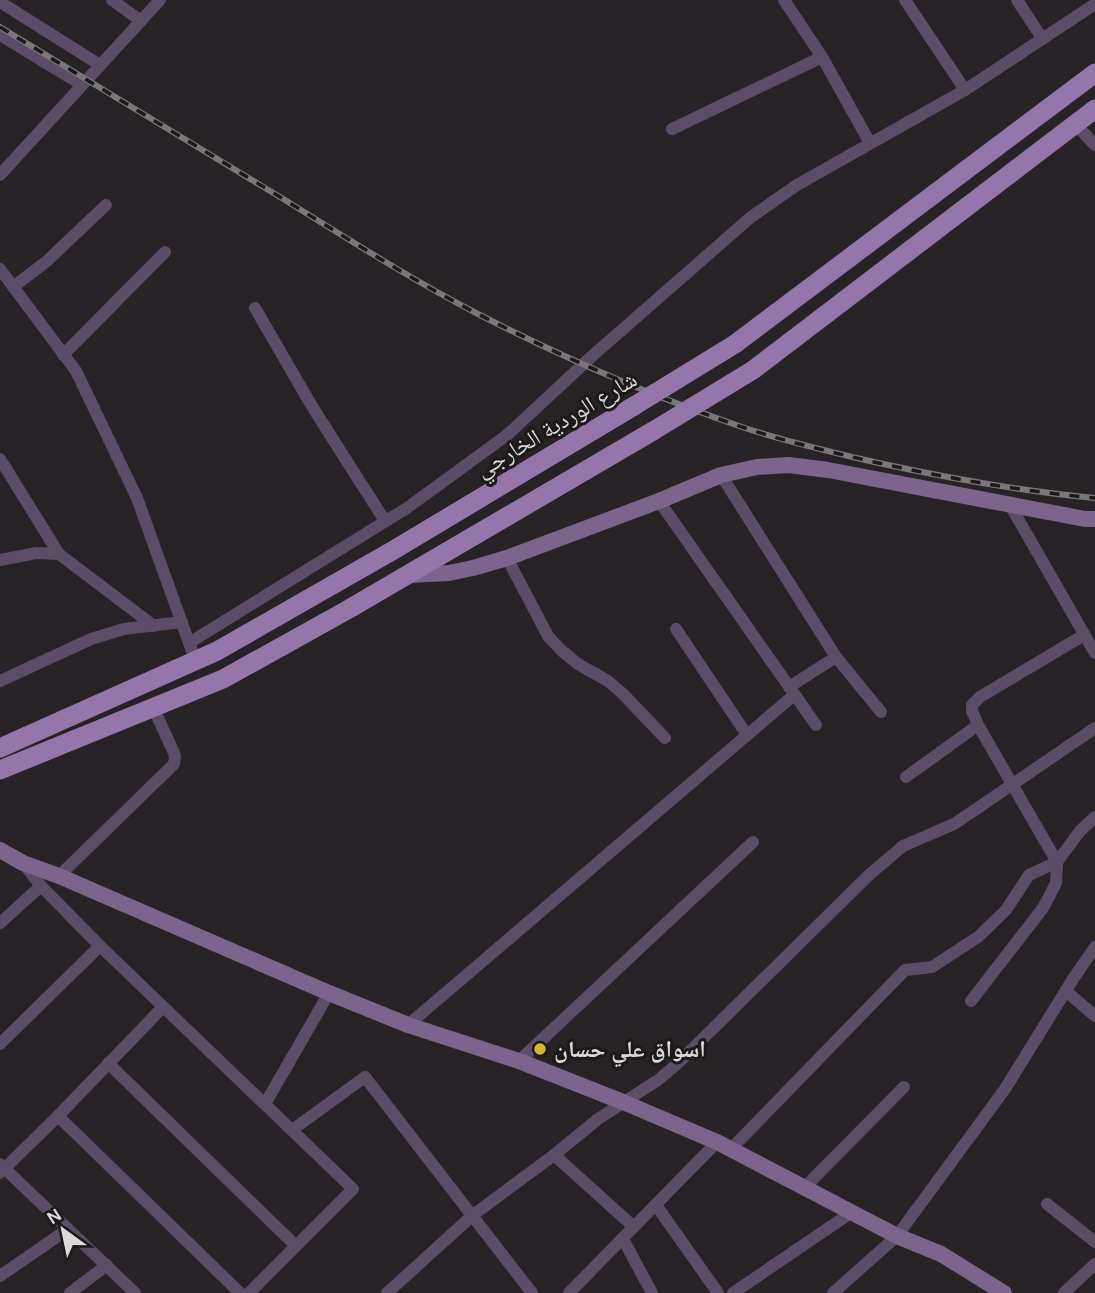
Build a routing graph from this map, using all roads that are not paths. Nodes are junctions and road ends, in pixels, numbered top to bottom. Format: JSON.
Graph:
{"nodes":[{"id":1,"x":112,"y":0,"type":"edge"},
{"id":2,"x":160,"y":0,"type":"edge"},
{"id":3,"x":784,"y":0,"type":"edge"},
{"id":4,"x":905,"y":0,"type":"edge"},
{"id":5,"x":1017,"y":0,"type":"edge"},
{"id":6,"x":0,"y":2,"type":"edge"},
{"id":7,"x":1095,"y":4,"type":"edge"},
{"id":8,"x":141,"y":21,"type":"junction"},
{"id":9,"x":0,"y":35,"type":"edge"},
{"id":10,"x":1042,"y":38,"type":"junction"},
{"id":11,"x":822,"y":57,"type":"junction"},
{"id":12,"x":100,"y":65,"type":"junction"},
{"id":13,"x":1095,"y":73,"type":"edge"},
{"id":14,"x":82,"y":85,"type":"junction"},
{"id":15,"x":965,"y":90,"type":"junction"},
{"id":16,"x":1095,"y":109,"type":"edge"},
{"id":17,"x":1075,"y":124,"type":"junction"},
{"id":18,"x":672,"y":129,"type":"dead end"},
{"id":19,"x":870,"y":143,"type":"junction"},
{"id":20,"x":1095,"y":145,"type":"edge"},
{"id":21,"x":0,"y":174,"type":"edge"},
{"id":22,"x":106,"y":205,"type":"dead end"},
{"id":23,"x":165,"y":251,"type":"dead end"},
{"id":24,"x":0,"y":269,"type":"edge"},
{"id":25,"x":13,"y":287,"type":"junction"},
{"id":26,"x":255,"y":308,"type":"dead end"},
{"id":27,"x":64,"y":355,"type":"junction"},
{"id":28,"x":0,"y":459,"type":"edge"},
{"id":29,"x":721,"y":475,"type":"junction"},
{"id":30,"x":659,"y":501,"type":"junction"},
{"id":31,"x":1010,"y":505,"type":"junction"},
{"id":32,"x":1095,"y":520,"type":"edge"},
{"id":33,"x":385,"y":521,"type":"junction"},
{"id":34,"x":59,"y":554,"type":"junction"},
{"id":35,"x":508,"y":558,"type":"junction"},
{"id":36,"x":0,"y":560,"type":"edge"},
{"id":37,"x":406,"y":575,"type":"junction"},
{"id":38,"x":182,"y":622,"type":"junction"},
{"id":39,"x":154,"y":626,"type":"junction"},
{"id":40,"x":676,"y":629,"type":"dead end"},
{"id":41,"x":1084,"y":635,"type":"junction"},
{"id":42,"x":218,"y":651,"type":"junction"},
{"id":43,"x":192,"y":652,"type":"junction"},
{"id":44,"x":1095,"y":653,"type":"edge"},
{"id":45,"x":836,"y":657,"type":"junction"},
{"id":46,"x":161,"y":676,"type":"junction"},
{"id":47,"x":223,"y":679,"type":"junction"},
{"id":48,"x":0,"y":681,"type":"edge"},
{"id":49,"x":791,"y":691,"type":"junction"},
{"id":50,"x":158,"y":705,"type":"junction"},
{"id":51,"x":881,"y":712,"type":"dead end"},
{"id":52,"x":816,"y":725,"type":"dead end"},
{"id":53,"x":978,"y":725,"type":"junction"},
{"id":54,"x":1095,"y":728,"type":"edge"},
{"id":55,"x":747,"y":735,"type":"junction"},
{"id":56,"x":666,"y":738,"type":"dead end"},
{"id":57,"x":0,"y":748,"type":"edge"},
{"id":58,"x":0,"y":770,"type":"edge"},
{"id":59,"x":906,"y":776,"type":"dead end"},
{"id":60,"x":1012,"y":783,"type":"junction"},
{"id":61,"x":1095,"y":817,"type":"edge"},
{"id":62,"x":753,"y":842,"type":"dead end"},
{"id":63,"x":0,"y":850,"type":"edge"},
{"id":64,"x":1057,"y":862,"type":"junction"},
{"id":65,"x":23,"y":863,"type":"junction"},
{"id":66,"x":59,"y":876,"type":"junction"},
{"id":67,"x":41,"y":886,"type":"junction"},
{"id":68,"x":0,"y":923,"type":"edge"},
{"id":69,"x":100,"y":946,"type":"junction"},
{"id":70,"x":1095,"y":947,"type":"edge"},
{"id":71,"x":1066,"y":991,"type":"junction"},
{"id":72,"x":329,"y":993,"type":"junction"},
{"id":73,"x":971,"y":1001,"type":"dead end"},
{"id":74,"x":163,"y":1006,"type":"junction"},
{"id":75,"x":1095,"y":1016,"type":"edge"},
{"id":76,"x":408,"y":1025,"type":"junction"},
{"id":77,"x":0,"y":1044,"type":"edge"},
{"id":78,"x":519,"y":1061,"type":"junction"},
{"id":79,"x":108,"y":1063,"type":"junction"},
{"id":80,"x":904,"y":1087,"type":"dead end"},
{"id":81,"x":623,"y":1102,"type":"junction"},
{"id":82,"x":265,"y":1104,"type":"junction"},
{"id":83,"x":58,"y":1116,"type":"junction"},
{"id":84,"x":292,"y":1129,"type":"junction"},
{"id":85,"x":724,"y":1146,"type":"junction"},
{"id":86,"x":554,"y":1155,"type":"junction"},
{"id":87,"x":2,"y":1168,"type":"edge"},
{"id":88,"x":804,"y":1187,"type":"junction"},
{"id":89,"x":656,"y":1205,"type":"junction"},
{"id":90,"x":1047,"y":1205,"type":"dead end"},
{"id":91,"x":852,"y":1212,"type":"junction"},
{"id":92,"x":473,"y":1216,"type":"junction"},
{"id":93,"x":634,"y":1227,"type":"junction"},
{"id":94,"x":68,"y":1228,"type":"junction"},
{"id":95,"x":897,"y":1236,"type":"junction"},
{"id":96,"x":623,"y":1239,"type":"junction"},
{"id":97,"x":1095,"y":1242,"type":"edge"},
{"id":98,"x":296,"y":1246,"type":"junction"},
{"id":99,"x":107,"y":1265,"type":"junction"},
{"id":100,"x":1095,"y":1265,"type":"edge"},
{"id":101,"x":0,"y":1276,"type":"edge"},
{"id":102,"x":70,"y":1293,"type":"edge"},
{"id":103,"x":135,"y":1293,"type":"edge"},
{"id":104,"x":240,"y":1293,"type":"edge"},
{"id":105,"x":249,"y":1293,"type":"edge"},
{"id":106,"x":387,"y":1293,"type":"edge"},
{"id":107,"x":531,"y":1293,"type":"edge"},
{"id":108,"x":569,"y":1293,"type":"edge"},
{"id":109,"x":652,"y":1293,"type":"edge"},
{"id":110,"x":718,"y":1293,"type":"edge"},
{"id":111,"x":733,"y":1293,"type":"edge"},
{"id":112,"x":833,"y":1293,"type":"edge"},
{"id":113,"x":1004,"y":1293,"type":"edge"},
{"id":114,"x":1064,"y":1293,"type":"edge"}],
"edges":[{"from":1,"to":8,"type":"street"},
{"from":2,"to":8,"type":"street"},
{"from":3,"to":11,"type":"street"},
{"from":4,"to":15,"type":"street"},
{"from":5,"to":10,"type":"street"},
{"from":6,"to":12,"type":"street"},
{"from":7,"to":10,"type":"street"},
{"from":8,"to":12,"type":"street"},
{"from":9,"to":14,"type":"street"},
{"from":10,"to":15,"type":"street"},
{"from":11,"to":18,"type":"street"},
{"from":11,"to":19,"type":"street"},
{"from":12,"to":14,"type":"street"},
{"from":13,"to":42,"type":"main road","name":"شارع الوردية الخارجي","bridge":true},
{"from":14,"to":21,"type":"street"},
{"from":15,"to":19,"type":"street"},
{"from":16,"to":17,"type":"main road"},
{"from":17,"to":20,"type":"street"},
{"from":17,"to":37,"type":"main road","bridge":true},
{"from":19,"to":33,"type":"street"},
{"from":22,"to":25,"type":"street"},
{"from":23,"to":27,"type":"street"},
{"from":24,"to":25,"type":"street"},
{"from":25,"to":27,"type":"street"},
{"from":26,"to":33,"type":"street"},
{"from":27,"to":38,"type":"street"},
{"from":28,"to":34,"type":"street"},
{"from":29,"to":30,"type":"street"},
{"from":29,"to":31,"type":"street"},
{"from":29,"to":45,"type":"street"},
{"from":30,"to":35,"type":"street"},
{"from":30,"to":49,"type":"street"},
{"from":31,"to":32,"type":"street"},
{"from":31,"to":41,"type":"street"},
{"from":33,"to":43,"type":"street"},
{"from":34,"to":36,"type":"street"},
{"from":34,"to":39,"type":"street"},
{"from":35,"to":37,"type":"street"},
{"from":35,"to":56,"type":"street"},
{"from":37,"to":47,"type":"main road"},
{"from":38,"to":39,"type":"street"},
{"from":38,"to":43,"type":"street"},
{"from":39,"to":48,"type":"street"},
{"from":40,"to":55,"type":"street"},
{"from":41,"to":44,"type":"street"},
{"from":41,"to":53,"type":"street"},
{"from":42,"to":43,"type":"main road","name":"شارع الوردية الخارجي"},
{"from":42,"to":47,"type":"main road"},
{"from":43,"to":46,"type":"main road","name":"شارع الوردية الخارجي"},
{"from":45,"to":49,"type":"street"},
{"from":45,"to":51,"type":"street"},
{"from":46,"to":50,"type":"main road"},
{"from":46,"to":57,"type":"main road","name":"شارع الوردية الخارجي"},
{"from":47,"to":50,"type":"main road"},
{"from":49,"to":52,"type":"street"},
{"from":49,"to":55,"type":"street"},
{"from":50,"to":58,"type":"main road"},
{"from":50,"to":66,"type":"street"},
{"from":53,"to":59,"type":"street"},
{"from":53,"to":60,"type":"street"},
{"from":54,"to":60,"type":"street"},
{"from":55,"to":76,"type":"street"},
{"from":60,"to":64,"type":"street"},
{"from":60,"to":81,"type":"street"},
{"from":61,"to":64,"type":"street"},
{"from":62,"to":78,"type":"street"},
{"from":63,"to":65,"type":"street"},
{"from":64,"to":73,"type":"street"},
{"from":64,"to":85,"type":"street"},
{"from":65,"to":66,"type":"street"},
{"from":65,"to":67,"type":"street"},
{"from":66,"to":72,"type":"street"},
{"from":67,"to":68,"type":"street"},
{"from":67,"to":69,"type":"street"},
{"from":69,"to":74,"type":"street"},
{"from":69,"to":77,"type":"street"},
{"from":70,"to":71,"type":"street"},
{"from":71,"to":75,"type":"street"},
{"from":71,"to":95,"type":"street"},
{"from":72,"to":76,"type":"street"},
{"from":72,"to":82,"type":"street"},
{"from":74,"to":79,"type":"street"},
{"from":74,"to":82,"type":"street"},
{"from":76,"to":78,"type":"street"},
{"from":78,"to":81,"type":"street"},
{"from":79,"to":83,"type":"street"},
{"from":79,"to":98,"type":"street"},
{"from":80,"to":88,"type":"street"},
{"from":81,"to":85,"type":"street"},
{"from":81,"to":86,"type":"street"},
{"from":82,"to":84,"type":"street"},
{"from":83,"to":87,"type":"street"},
{"from":83,"to":104,"type":"street"},
{"from":84,"to":92,"type":"street"},
{"from":84,"to":98,"type":"street"},
{"from":85,"to":88,"type":"street"},
{"from":85,"to":89,"type":"street"},
{"from":86,"to":92,"type":"street"},
{"from":86,"to":93,"type":"street"},
{"from":87,"to":94,"type":"street"},
{"from":88,"to":91,"type":"street"},
{"from":89,"to":93,"type":"street"},
{"from":89,"to":110,"type":"street"},
{"from":90,"to":97,"type":"street"},
{"from":91,"to":95,"type":"street"},
{"from":91,"to":111,"type":"street"},
{"from":92,"to":106,"type":"street"},
{"from":92,"to":107,"type":"street"},
{"from":93,"to":96,"type":"street"},
{"from":94,"to":99,"type":"street"},
{"from":94,"to":101,"type":"street"},
{"from":95,"to":112,"type":"street"},
{"from":95,"to":113,"type":"street"},
{"from":96,"to":108,"type":"street"},
{"from":96,"to":109,"type":"street"},
{"from":98,"to":105,"type":"street"},
{"from":99,"to":102,"type":"street"},
{"from":99,"to":103,"type":"street"},
{"from":100,"to":114,"type":"street"}]}
